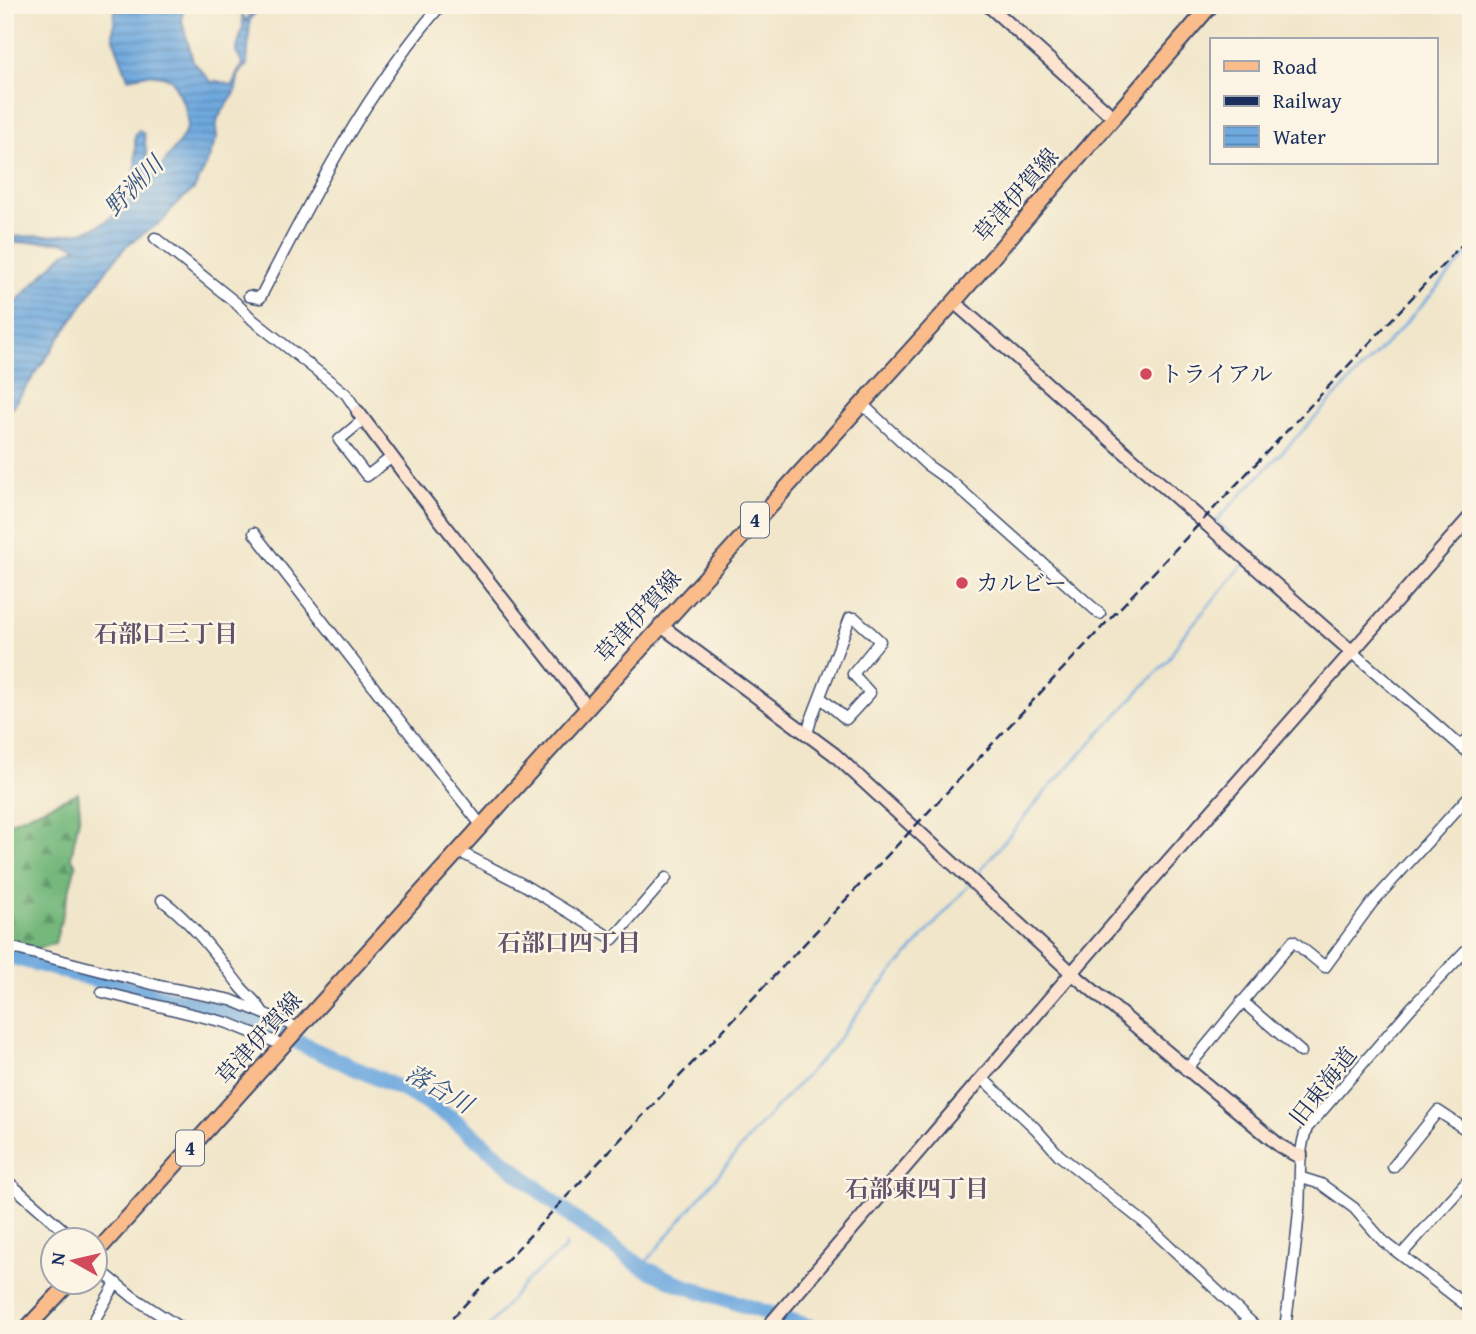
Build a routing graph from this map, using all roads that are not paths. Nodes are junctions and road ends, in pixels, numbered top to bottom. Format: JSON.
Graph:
{"nodes":[{"id":1,"x":441,"y":5,"type":"edge"},
{"id":2,"x":988,"y":5,"type":"edge"},
{"id":3,"x":1211,"y":5,"type":"edge"},
{"id":4,"x":1113,"y":117,"type":"junction"},
{"id":5,"x":155,"y":238,"type":"dead end"},
{"id":6,"x":249,"y":296,"type":"dead end"},
{"id":7,"x":954,"y":302,"type":"junction"},
{"id":8,"x":861,"y":404,"type":"junction"},
{"id":9,"x":361,"y":416,"type":"junction"},
{"id":10,"x":392,"y":457,"type":"junction"},
{"id":11,"x":1471,"y":516,"type":"edge"},
{"id":12,"x":254,"y":533,"type":"dead end"},
{"id":13,"x":1100,"y":614,"type":"dead end"},
{"id":14,"x":660,"y":625,"type":"junction"},
{"id":15,"x":1352,"y":652,"type":"junction"},
{"id":16,"x":820,"y":697,"type":"junction"},
{"id":17,"x":587,"y":707,"type":"junction"},
{"id":18,"x":807,"y":734,"type":"junction"},
{"id":19,"x":1471,"y":735,"type":"edge"},
{"id":20,"x":1461,"y":747,"type":"junction"},
{"id":21,"x":1471,"y":755,"type":"edge"},
{"id":22,"x":1471,"y":794,"type":"edge"},
{"id":23,"x":481,"y":825,"type":"junction"},
{"id":24,"x":458,"y":851,"type":"junction"},
{"id":25,"x":666,"y":878,"type":"dead end"},
{"id":26,"x":162,"y":900,"type":"dead end"},
{"id":27,"x":1471,"y":945,"type":"edge"},
{"id":28,"x":5,"y":946,"type":"edge"},
{"id":29,"x":1073,"y":974,"type":"junction"},
{"id":30,"x":102,"y":992,"type":"dead end"},
{"id":31,"x":1242,"y":1001,"type":"junction"},
{"id":32,"x":262,"y":1011,"type":"junction"},
{"id":33,"x":291,"y":1037,"type":"junction"},
{"id":34,"x":1301,"y":1052,"type":"dead end"},
{"id":35,"x":1186,"y":1070,"type":"junction"},
{"id":36,"x":982,"y":1078,"type":"junction"},
{"id":37,"x":1471,"y":1133,"type":"edge"},
{"id":38,"x":1301,"y":1155,"type":"junction"},
{"id":39,"x":1393,"y":1167,"type":"dead end"},
{"id":40,"x":1471,"y":1177,"type":"edge"},
{"id":41,"x":1301,"y":1178,"type":"junction"},
{"id":42,"x":5,"y":1179,"type":"edge"},
{"id":43,"x":59,"y":1226,"type":"edge"},
{"id":44,"x":108,"y":1240,"type":"edge"},
{"id":45,"x":1402,"y":1254,"type":"junction"},
{"id":46,"x":108,"y":1276,"type":"edge"},
{"id":47,"x":116,"y":1283,"type":"junction"},
{"id":48,"x":57,"y":1296,"type":"edge"},
{"id":49,"x":1471,"y":1309,"type":"edge"},
{"id":50,"x":768,"y":1327,"type":"edge"},
{"id":51,"x":26,"y":1329,"type":"edge"},
{"id":52,"x":89,"y":1329,"type":"edge"},
{"id":53,"x":182,"y":1329,"type":"edge"},
{"id":54,"x":1261,"y":1329,"type":"edge"},
{"id":55,"x":1285,"y":1329,"type":"edge"}],
"edges":[{"from":1,"to":6,"type":"street"},
{"from":2,"to":4,"type":"street"},
{"from":3,"to":4,"type":"main road","name":"草津伊賀線","number":"4"},
{"from":4,"to":7,"type":"main road","name":"草津伊賀線","number":"4"},
{"from":5,"to":9,"type":"street"},
{"from":7,"to":8,"type":"main road","name":"草津伊賀線","number":"4"},
{"from":7,"to":15,"type":"street"},
{"from":8,"to":13,"type":"street"},
{"from":8,"to":14,"type":"main road","name":"草津伊賀線","number":"4"},
{"from":9,"to":10,"type":"street"},
{"from":9,"to":10,"type":"street"},
{"from":10,"to":17,"type":"street"},
{"from":11,"to":15,"type":"street"},
{"from":12,"to":23,"type":"street"},
{"from":14,"to":17,"type":"main road","name":"草津伊賀線","number":"4"},
{"from":14,"to":18,"type":"street"},
{"from":15,"to":20,"type":"street"},
{"from":15,"to":29,"type":"street"},
{"from":16,"to":16,"type":"street"},
{"from":16,"to":18,"type":"street"},
{"from":17,"to":23,"type":"main road","name":"草津伊賀線","number":"4"},
{"from":18,"to":29,"type":"street"},
{"from":19,"to":20,"type":"street"},
{"from":20,"to":21,"type":"street"},
{"from":22,"to":31,"type":"street"},
{"from":23,"to":24,"type":"main road","name":"草津伊賀線","number":"4"},
{"from":24,"to":25,"type":"street"},
{"from":24,"to":33,"type":"main road","name":"草津伊賀線","number":"4"},
{"from":26,"to":32,"type":"street"},
{"from":27,"to":38,"type":"street","name":"旧東海道"},
{"from":28,"to":32,"type":"street"},
{"from":29,"to":35,"type":"street"},
{"from":29,"to":36,"type":"street"},
{"from":30,"to":33,"type":"street"},
{"from":31,"to":34,"type":"street"},
{"from":31,"to":35,"type":"street"},
{"from":32,"to":33,"type":"street"},
{"from":33,"to":44,"type":"main road","name":"草津伊賀線","number":"4"},
{"from":35,"to":38,"type":"street"},
{"from":36,"to":50,"type":"street"},
{"from":36,"to":54,"type":"street"},
{"from":37,"to":39,"type":"street"},
{"from":38,"to":41,"type":"street","name":"旧東海道"},
{"from":40,"to":45,"type":"street"},
{"from":41,"to":45,"type":"street"},
{"from":41,"to":55,"type":"street","name":"旧東海道"},
{"from":42,"to":43,"type":"street"},
{"from":45,"to":49,"type":"street"},
{"from":46,"to":47,"type":"street"},
{"from":47,"to":52,"type":"street"},
{"from":47,"to":53,"type":"street"},
{"from":48,"to":51,"type":"main road"}]}
